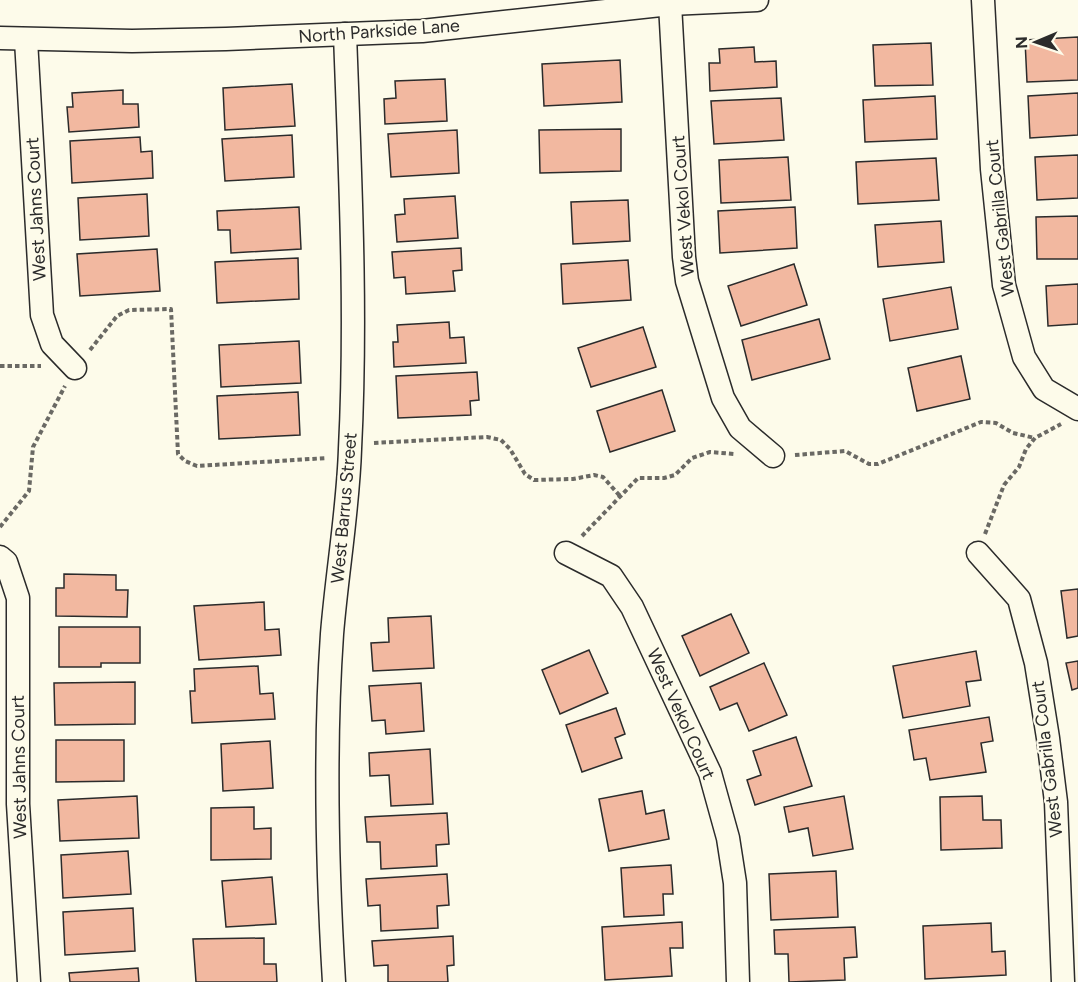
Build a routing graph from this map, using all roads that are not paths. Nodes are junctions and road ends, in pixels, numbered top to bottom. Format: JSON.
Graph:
{"nodes":[{"id":1,"x":757,"y":0,"type":"edge"},
{"id":2,"x":983,"y":0,"type":"edge"},
{"id":3,"x":670,"y":3,"type":"junction"},
{"id":4,"x":345,"y":34,"type":"junction"},
{"id":5,"x":0,"y":38,"type":"edge"},
{"id":6,"x":26,"y":40,"type":"junction"},
{"id":7,"x":75,"y":368,"type":"road end"},
{"id":8,"x":1074,"y":415,"type":"edge"},
{"id":9,"x":773,"y":456,"type":"dead end"},
{"id":10,"x":566,"y":553,"type":"dead end"},
{"id":11,"x":978,"y":553,"type":"road end"},
{"id":12,"x":0,"y":557,"type":"edge"},
{"id":13,"x":29,"y":982,"type":"edge"},
{"id":14,"x":334,"y":982,"type":"edge"},
{"id":15,"x":738,"y":982,"type":"edge"},
{"id":16,"x":1062,"y":982,"type":"edge"}],
"edges":[{"from":1,"to":3,"type":"street","name":"North Parkside Lane"},
{"from":2,"to":8,"type":"street","name":"West Gabrilla Court"},
{"from":3,"to":4,"type":"street","name":"North Parkside Lane"},
{"from":3,"to":9,"type":"street","name":"West Vekol Court"},
{"from":4,"to":6,"type":"street","name":"North Parkside Lane"},
{"from":4,"to":14,"type":"street","name":"West Barrus Street"},
{"from":5,"to":6,"type":"street","name":"North Parkside Lane"},
{"from":6,"to":7,"type":"street","name":"West Jahns Court"},
{"from":10,"to":15,"type":"street","name":"West Vekol Court"},
{"from":11,"to":16,"type":"street","name":"West Gabrilla Court"},
{"from":12,"to":13,"type":"street","name":"West Jahns Court"}]}
